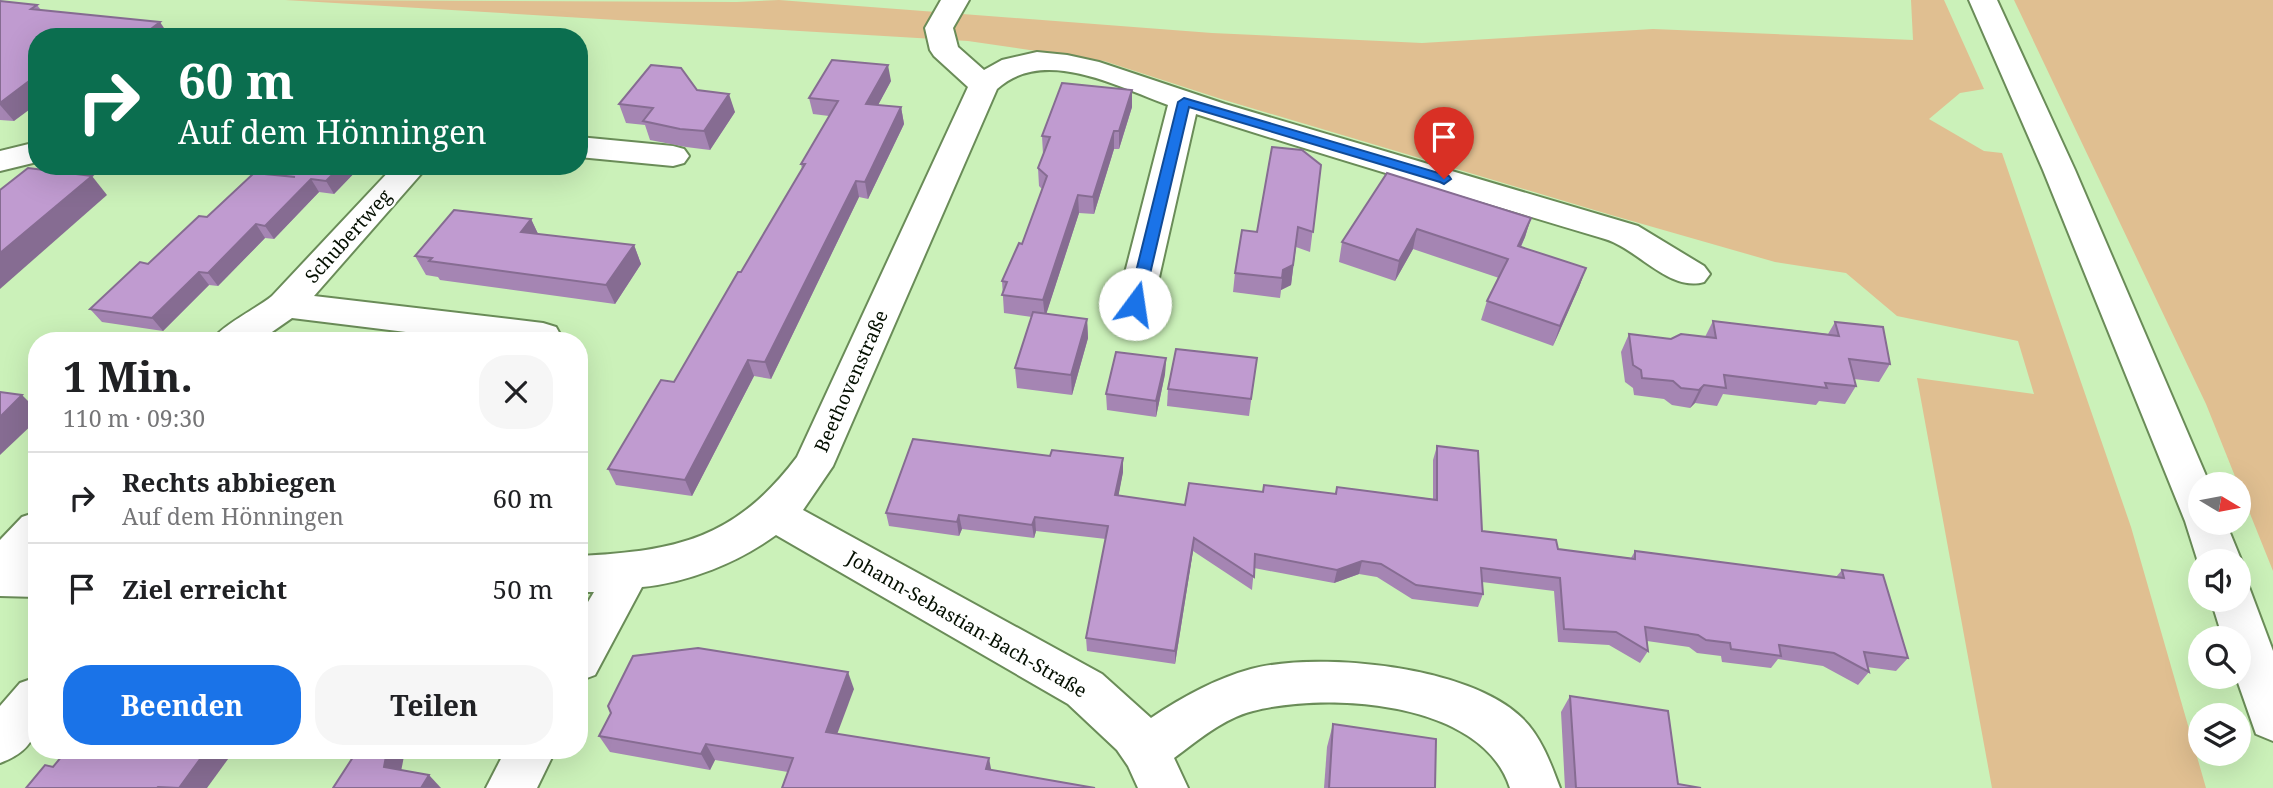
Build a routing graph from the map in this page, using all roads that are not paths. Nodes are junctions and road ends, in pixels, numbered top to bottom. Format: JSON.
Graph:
{"nodes":[{"id":1,"x":955,"y":0,"type":"edge"},
{"id":2,"x":1983,"y":0,"type":"edge"},
{"id":3,"x":984,"y":85,"type":"junction"},
{"id":4,"x":1184,"y":102,"type":"junction"},
{"id":5,"x":588,"y":147,"type":"edge"},
{"id":6,"x":28,"y":154,"type":"edge"},
{"id":7,"x":673,"y":156,"type":"dead end"},
{"id":8,"x":0,"y":161,"type":"edge"},
{"id":9,"x":404,"y":175,"type":"edge"},
{"id":10,"x":1692,"y":274,"type":"dead end"},
{"id":11,"x":1135,"y":304,"type":"dead end"},
{"id":12,"x":285,"y":305,"type":"junction"},
{"id":13,"x":245,"y":332,"type":"edge"},
{"id":14,"x":510,"y":332,"type":"edge"},
{"id":15,"x":2188,"y":481,"type":"edge"},
{"id":16,"x":774,"y":514,"type":"junction"},
{"id":17,"x":28,"y":539,"type":"edge"},
{"id":18,"x":0,"y":569,"type":"edge"},
{"id":19,"x":627,"y":573,"type":"junction"},
{"id":20,"x":588,"y":574,"type":"edge"},
{"id":21,"x":0,"y":578,"type":"edge"},
{"id":22,"x":28,"y":579,"type":"edge"},
{"id":23,"x":2237,"y":612,"type":"edge"},
{"id":24,"x":588,"y":644,"type":"edge"},
{"id":25,"x":28,"y":708,"type":"edge"},
{"id":26,"x":2273,"y":719,"type":"edge"},
{"id":27,"x":0,"y":741,"type":"edge"},
{"id":28,"x":527,"y":759,"type":"edge"},
{"id":29,"x":1155,"y":769,"type":"edge"},
{"id":30,"x":511,"y":788,"type":"edge"},
{"id":31,"x":1535,"y":788,"type":"edge"}],
"edges":[{"from":1,"to":3,"type":"street"},
{"from":2,"to":15,"type":"street"},
{"from":3,"to":4,"type":"street"},
{"from":3,"to":16,"type":"street","name":"Beethovenstraße"},
{"from":4,"to":10,"type":"street"},
{"from":4,"to":11,"type":"street"},
{"from":5,"to":7,"type":"street"},
{"from":6,"to":8,"type":"street"},
{"from":9,"to":12,"type":"street","name":"Schubertweg"},
{"from":12,"to":13,"type":"street","name":"Schubertweg"},
{"from":12,"to":14,"type":"street","name":"Schubertweg"},
{"from":16,"to":19,"type":"street","name":"Beethovenstraße"},
{"from":16,"to":29,"type":"street","name":"Johann-Sebastian-Bach-Straße"},
{"from":17,"to":18,"type":"street"},
{"from":19,"to":20,"type":"street","name":"Beethovenstraße"},
{"from":19,"to":24,"type":"street"},
{"from":21,"to":22,"type":"street"},
{"from":23,"to":26,"type":"street"},
{"from":25,"to":27,"type":"street"},
{"from":28,"to":30,"type":"street"},
{"from":29,"to":31,"type":"street","name":"Johann-Sebastian-Bach-Straße"}]}
